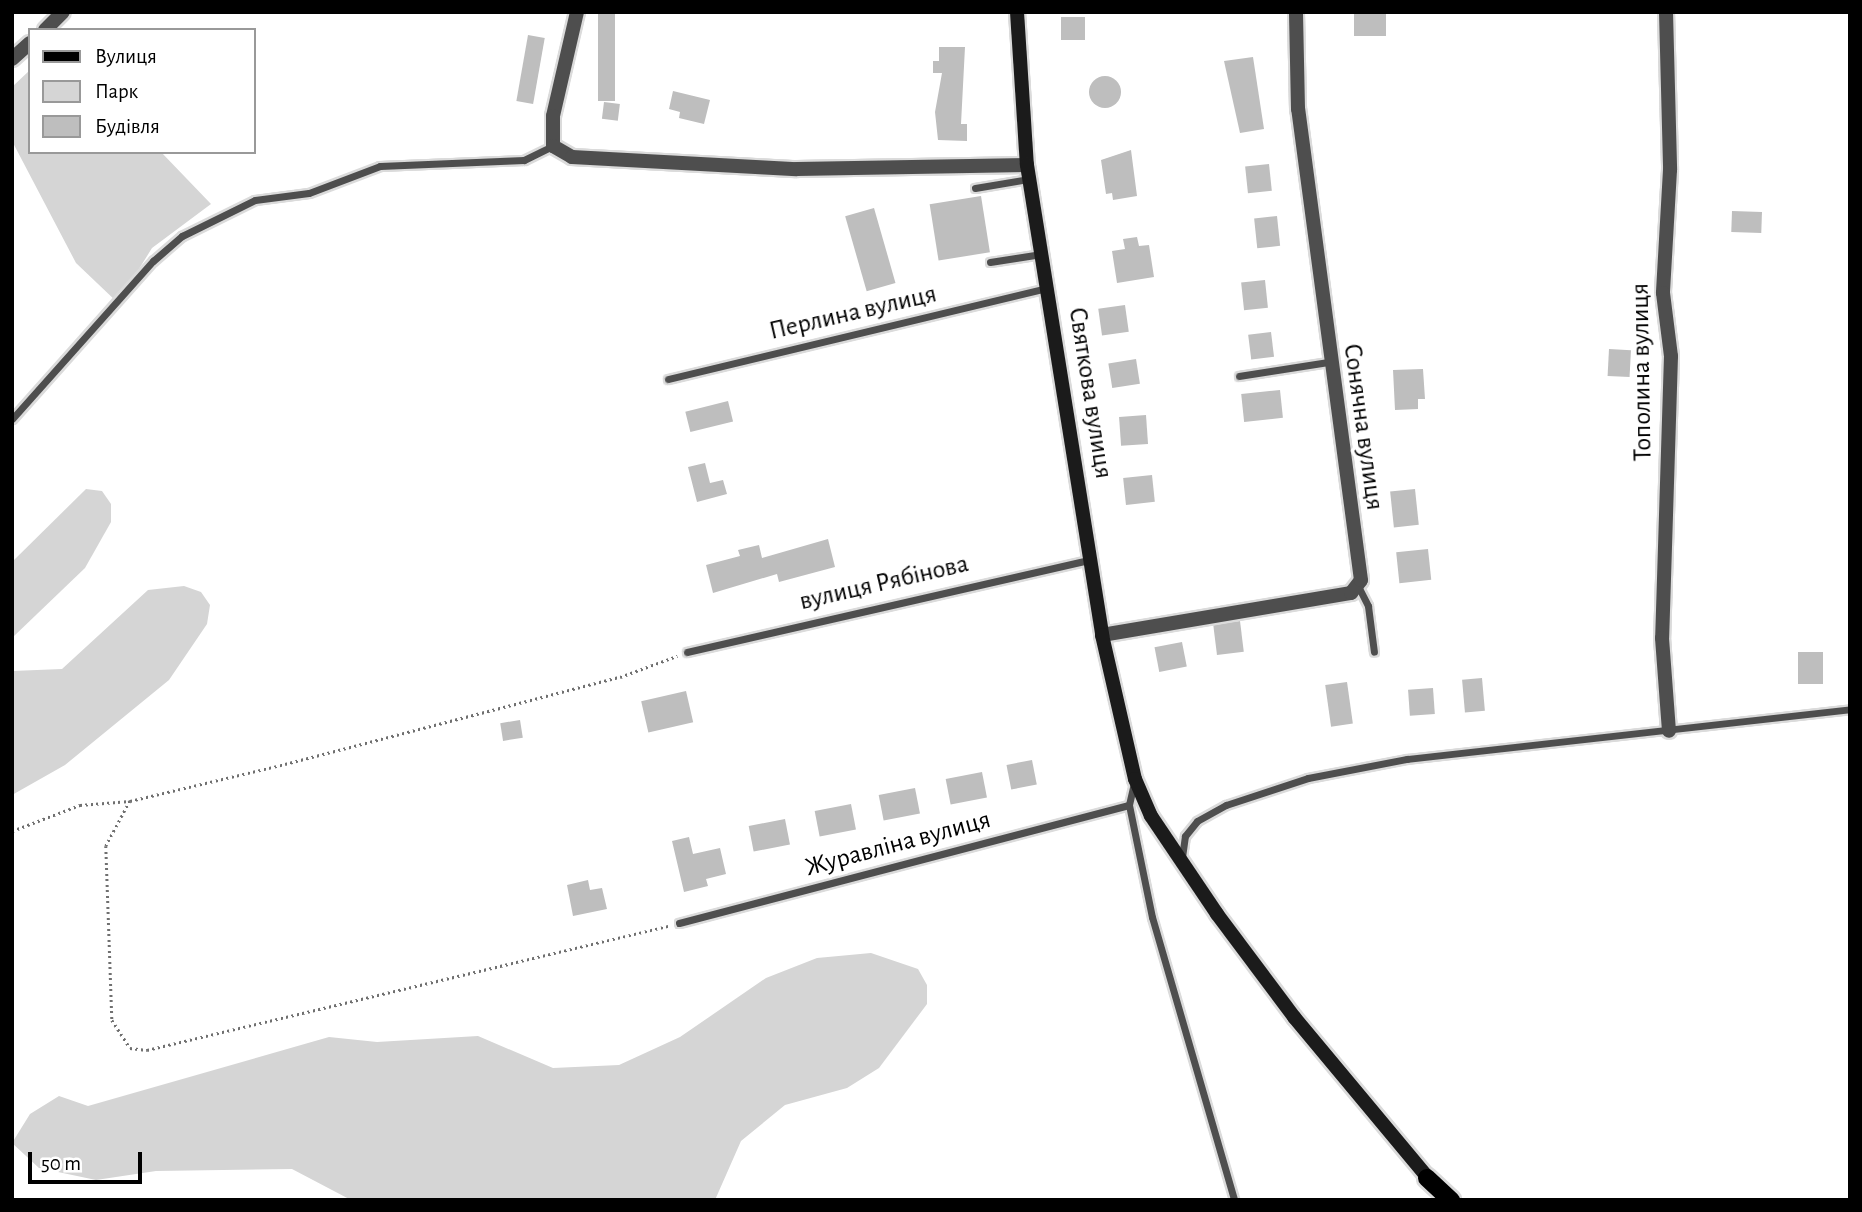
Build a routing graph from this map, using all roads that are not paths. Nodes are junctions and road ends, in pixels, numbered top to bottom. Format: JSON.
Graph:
{"nodes":[{"id":1,"x":63,"y":12,"type":"edge"},
{"id":2,"x":577,"y":12,"type":"edge"},
{"id":3,"x":1017,"y":12,"type":"edge"},
{"id":4,"x":1296,"y":12,"type":"edge"},
{"id":5,"x":1666,"y":12,"type":"edge"},
{"id":6,"x":46,"y":28,"type":"edge"},
{"id":7,"x":28,"y":45,"type":"edge"},
{"id":8,"x":12,"y":59,"type":"edge"},
{"id":9,"x":553,"y":146,"type":"junction"},
{"id":10,"x":1029,"y":172,"type":"junction"},
{"id":11,"x":975,"y":188,"type":"dead end"},
{"id":12,"x":1042,"y":254,"type":"junction"},
{"id":13,"x":990,"y":262,"type":"dead end"},
{"id":14,"x":1048,"y":288,"type":"junction"},
{"id":15,"x":1328,"y":362,"type":"junction"},
{"id":16,"x":1239,"y":376,"type":"dead end"},
{"id":17,"x":668,"y":379,"type":"dead end"},
{"id":18,"x":12,"y":419,"type":"edge"},
{"id":19,"x":1091,"y":559,"type":"junction"},
{"id":20,"x":1359,"y":588,"type":"junction"},
{"id":21,"x":1102,"y":635,"type":"junction"},
{"id":22,"x":687,"y":652,"type":"road end"},
{"id":23,"x":1374,"y":652,"type":"dead end"},
{"id":24,"x":1850,"y":709,"type":"edge"},
{"id":25,"x":1669,"y":731,"type":"junction"},
{"id":26,"x":1135,"y":779,"type":"junction"},
{"id":27,"x":1129,"y":805,"type":"junction"},
{"id":28,"x":1182,"y":857,"type":"junction"},
{"id":29,"x":679,"y":923,"type":"road end"},
{"id":30,"x":1427,"y":1178,"type":"junction"},
{"id":31,"x":1234,"y":1200,"type":"edge"},
{"id":32,"x":1440,"y":1200,"type":"edge"},
{"id":33,"x":1446,"y":1200,"type":"edge"},
{"id":34,"x":1451,"y":1200,"type":"edge"}],
"edges":[{"from":1,"to":6,"type":"street"},
{"from":2,"to":9,"type":"street"},
{"from":3,"to":10,"type":"main road","name":"Святкова вулиця"},
{"from":4,"to":15,"type":"street","name":"Сонячна вулиця"},
{"from":5,"to":25,"type":"street","name":"Тополина вулиця"},
{"from":7,"to":8,"type":"street"},
{"from":9,"to":10,"type":"street"},
{"from":9,"to":18,"type":"lane"},
{"from":10,"to":11,"type":"lane"},
{"from":10,"to":12,"type":"main road","name":"Святкова вулиця"},
{"from":12,"to":13,"type":"lane"},
{"from":12,"to":14,"type":"main road","name":"Святкова вулиця"},
{"from":14,"to":17,"type":"lane","name":"Перлина вулиця"},
{"from":14,"to":19,"type":"main road","name":"Святкова вулиця"},
{"from":15,"to":16,"type":"lane"},
{"from":15,"to":20,"type":"street","name":"Сонячна вулиця"},
{"from":19,"to":21,"type":"main road","name":"Святкова вулиця"},
{"from":19,"to":22,"type":"lane","name":"вулиця Рябінова"},
{"from":20,"to":21,"type":"street"},
{"from":20,"to":23,"type":"lane"},
{"from":21,"to":26,"type":"main road","name":"Святкова вулиця"},
{"from":24,"to":25,"type":"lane"},
{"from":25,"to":28,"type":"lane"},
{"from":26,"to":27,"type":"lane"},
{"from":26,"to":28,"type":"main road","name":"Святкова вулиця"},
{"from":27,"to":29,"type":"lane","name":"Журавліна вулиця"},
{"from":27,"to":31,"type":"lane"},
{"from":28,"to":30,"type":"main road","name":"Святкова вулиця"},
{"from":30,"to":32,"type":"main road"},
{"from":30,"to":33,"type":"main road","name":"Святкова вулиця"},
{"from":30,"to":34,"type":"main road"}]}
